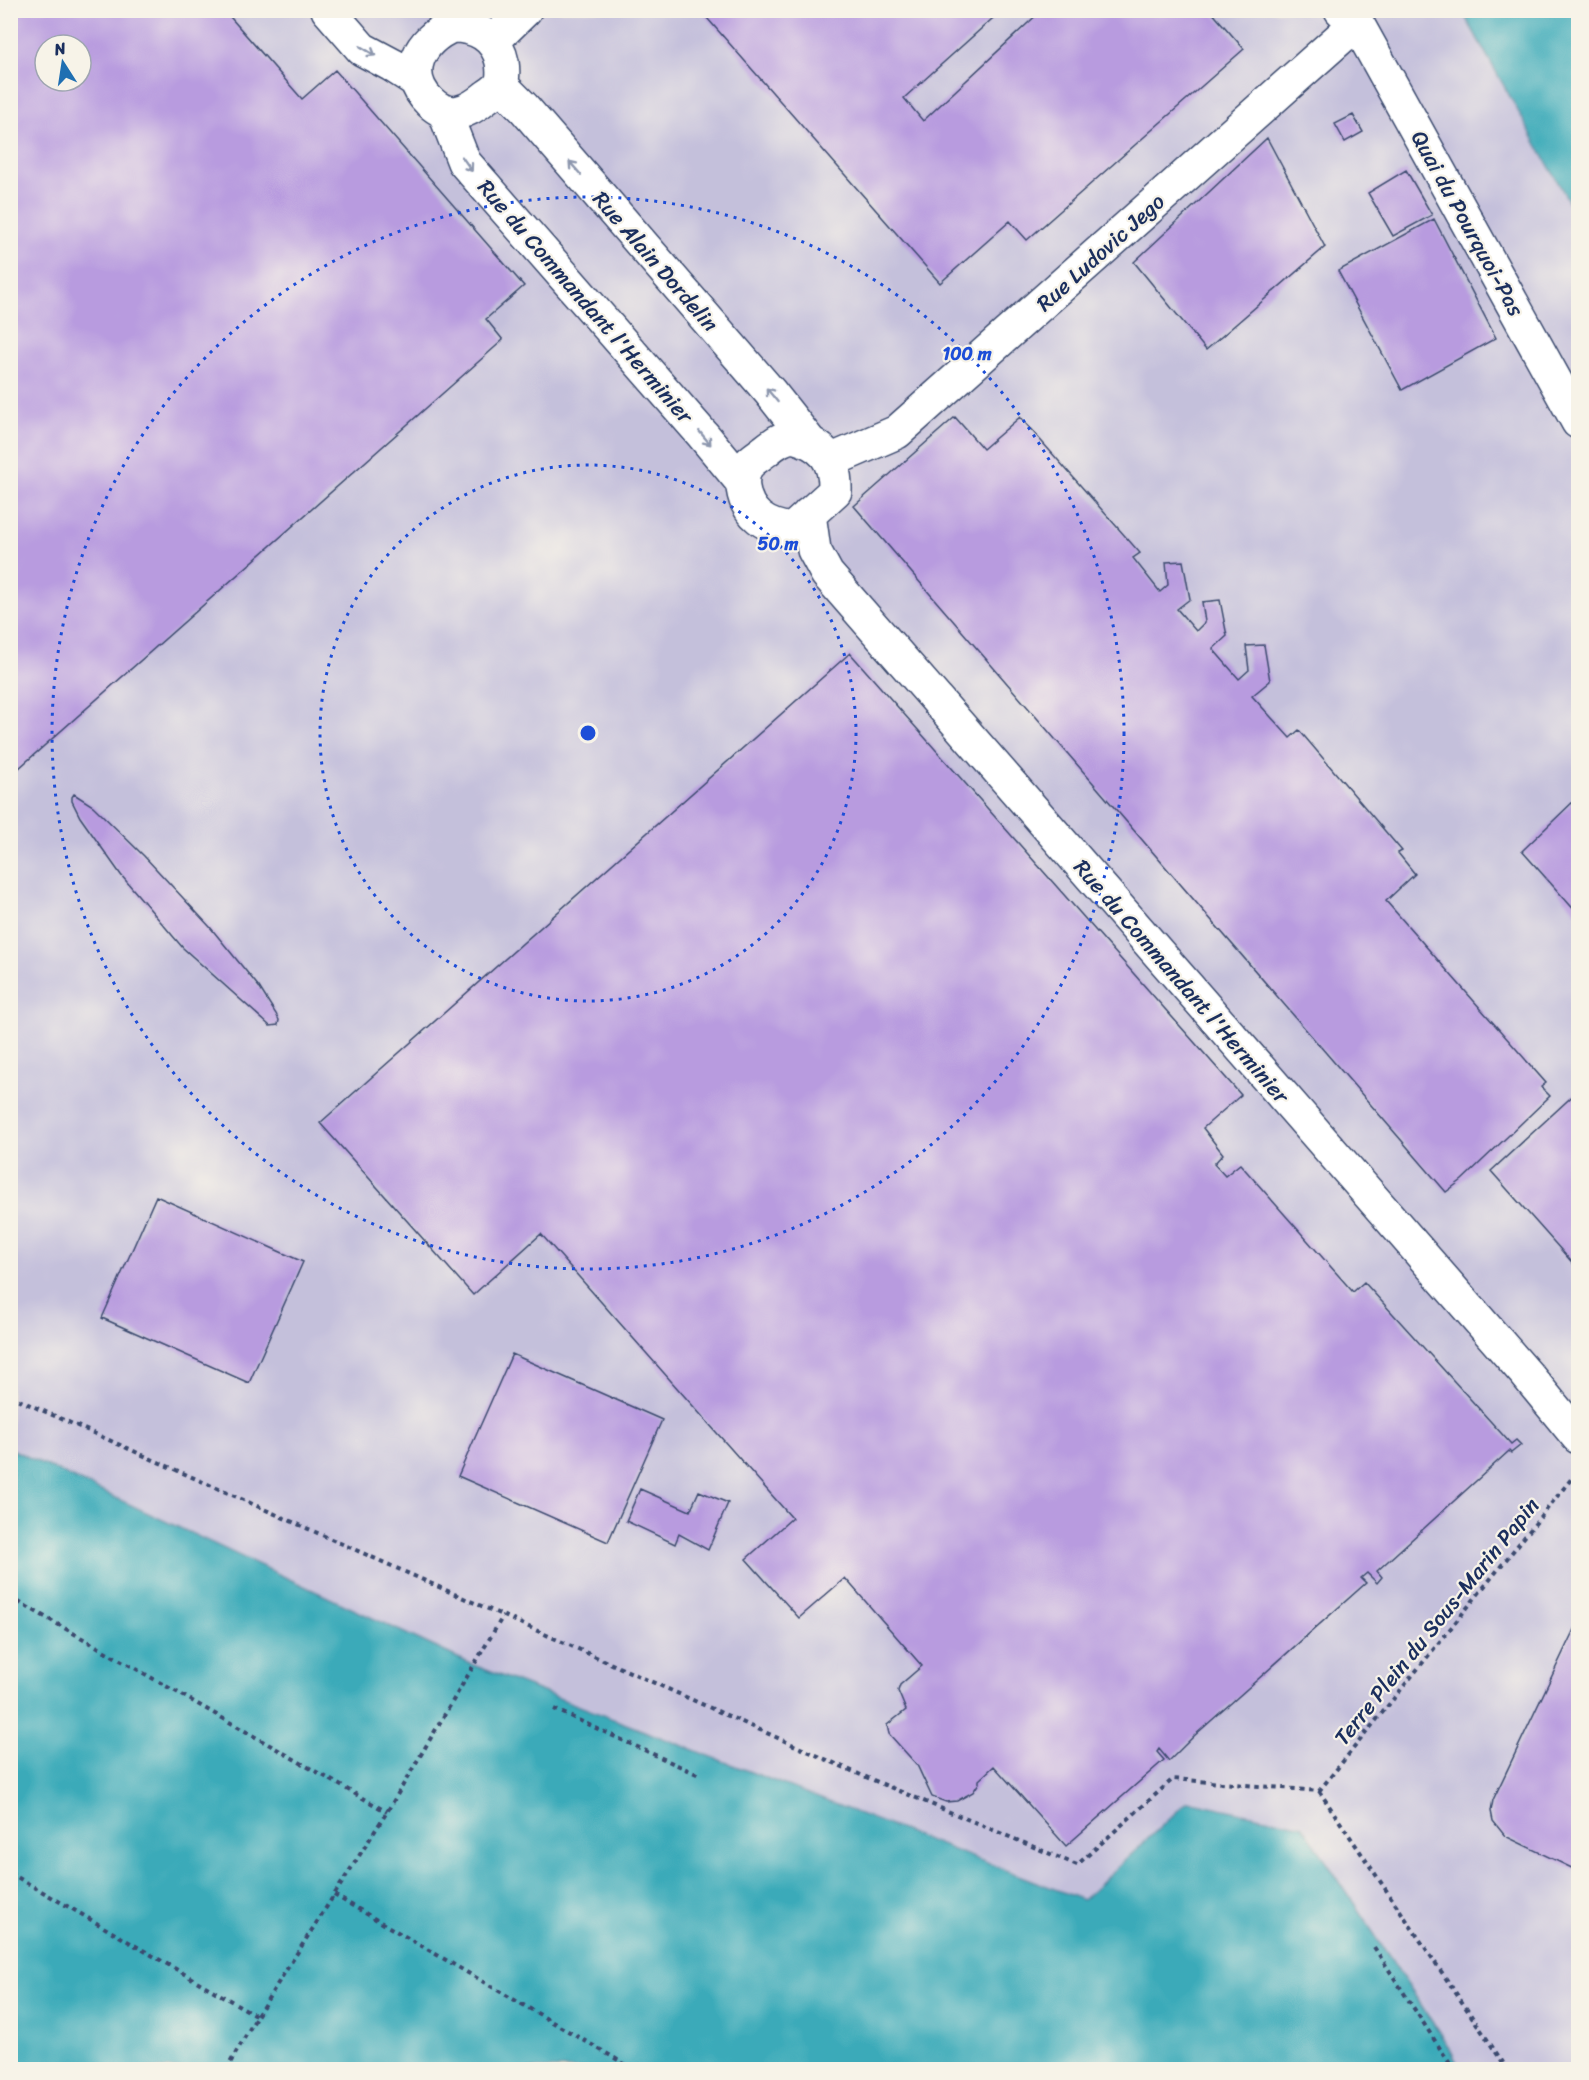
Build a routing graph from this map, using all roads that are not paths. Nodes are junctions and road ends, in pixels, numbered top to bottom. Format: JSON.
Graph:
{"nodes":[{"id":1,"x":328,"y":10,"type":"edge"},
{"id":2,"x":525,"y":10,"type":"edge"},
{"id":3,"x":1349,"y":17,"type":"edge"},
{"id":4,"x":444,"y":18,"type":"edge"},
{"id":5,"x":493,"y":41,"type":"junction"},
{"id":6,"x":417,"y":81,"type":"junction"},
{"id":7,"x":501,"y":85,"type":"junction"},
{"id":8,"x":444,"y":111,"type":"junction"},
{"id":9,"x":1578,"y":422,"type":"edge"},
{"id":10,"x":819,"y":451,"type":"junction"},
{"id":11,"x":742,"y":482,"type":"junction"},
{"id":12,"x":809,"y":514,"type":"junction"},
{"id":13,"x":1578,"y":1437,"type":"edge"}],
"edges":[{"from":1,"to":6,"type":"street","one_way":true},
{"from":2,"to":5,"type":"street"},
{"from":3,"to":9,"type":"street","name":"Quai du Pourquoi-Pas"},
{"from":3,"to":10,"type":"street","name":"Rue Ludovic Jego"},
{"from":4,"to":5,"type":"street"},
{"from":4,"to":6,"type":"street"},
{"from":5,"to":7,"type":"street"},
{"from":6,"to":8,"type":"street"},
{"from":7,"to":8,"type":"street"},
{"from":10,"to":7,"type":"street","name":"Rue Alain Dordelin","one_way":true},
{"from":8,"to":11,"type":"street","name":"Rue du Commandant l'Herminier","one_way":true},
{"from":10,"to":11,"type":"street"},
{"from":10,"to":12,"type":"street"},
{"from":11,"to":12,"type":"street"},
{"from":12,"to":13,"type":"street","name":"Rue du Commandant l'Herminier"}]}
